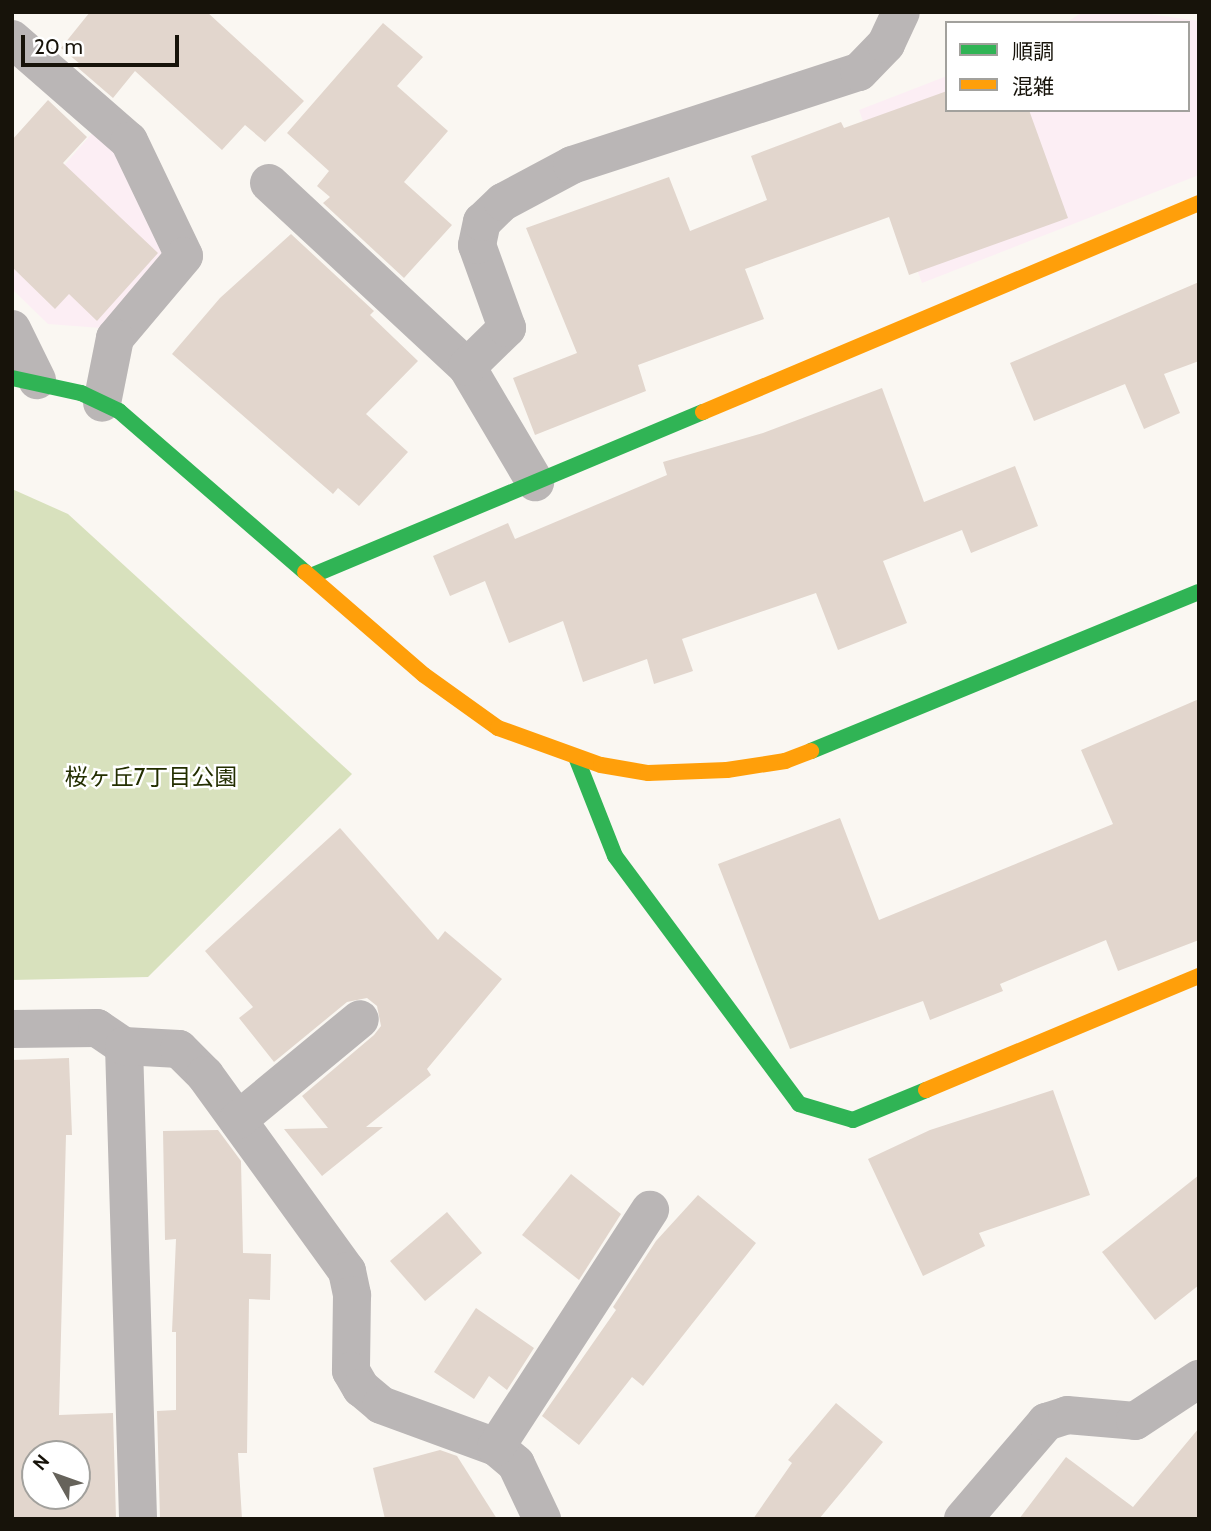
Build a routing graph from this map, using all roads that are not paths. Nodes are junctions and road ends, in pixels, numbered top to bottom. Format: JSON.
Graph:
{"nodes":[{"id":1,"x":901,"y":12,"type":"edge"},
{"id":2,"x":12,"y":39,"type":"edge"},
{"id":3,"x":269,"y":183,"type":"dead end"},
{"id":4,"x":1199,"y":203,"type":"edge"},
{"id":5,"x":12,"y":329,"type":"edge"},
{"id":6,"x":467,"y":367,"type":"junction"},
{"id":7,"x":25,"y":379,"type":"edge"},
{"id":8,"x":102,"y":404,"type":"junction"},
{"id":9,"x":535,"y":482,"type":"junction"},
{"id":10,"x":311,"y":576,"type":"junction"},
{"id":11,"x":1199,"y":592,"type":"edge"},
{"id":12,"x":576,"y":757,"type":"junction"},
{"id":13,"x":1199,"y":975,"type":"edge"},
{"id":14,"x":360,"y":1019,"type":"dead end"},
{"id":15,"x":12,"y":1029,"type":"edge"},
{"id":16,"x":124,"y":1046,"type":"junction"},
{"id":17,"x":238,"y":1120,"type":"junction"},
{"id":18,"x":650,"y":1210,"type":"dead end"},
{"id":19,"x":1199,"y":1379,"type":"edge"},
{"id":20,"x":496,"y":1447,"type":"junction"},
{"id":21,"x":138,"y":1519,"type":"edge"},
{"id":22,"x":542,"y":1519,"type":"edge"},
{"id":23,"x":963,"y":1519,"type":"edge"}],
"edges":[{"from":1,"to":6,"type":"street"},
{"from":2,"to":8,"type":"street"},
{"from":3,"to":6,"type":"street"},
{"from":4,"to":9,"type":"street"},
{"from":5,"to":7,"type":"street"},
{"from":6,"to":9,"type":"street"},
{"from":7,"to":8,"type":"street"},
{"from":8,"to":10,"type":"street"},
{"from":9,"to":10,"type":"street"},
{"from":10,"to":12,"type":"street"},
{"from":11,"to":12,"type":"street"},
{"from":12,"to":13,"type":"street"},
{"from":14,"to":17,"type":"street"},
{"from":15,"to":16,"type":"street"},
{"from":16,"to":17,"type":"street"},
{"from":16,"to":21,"type":"street"},
{"from":17,"to":20,"type":"street"},
{"from":18,"to":20,"type":"street"},
{"from":19,"to":23,"type":"street"},
{"from":20,"to":22,"type":"street"}]}
